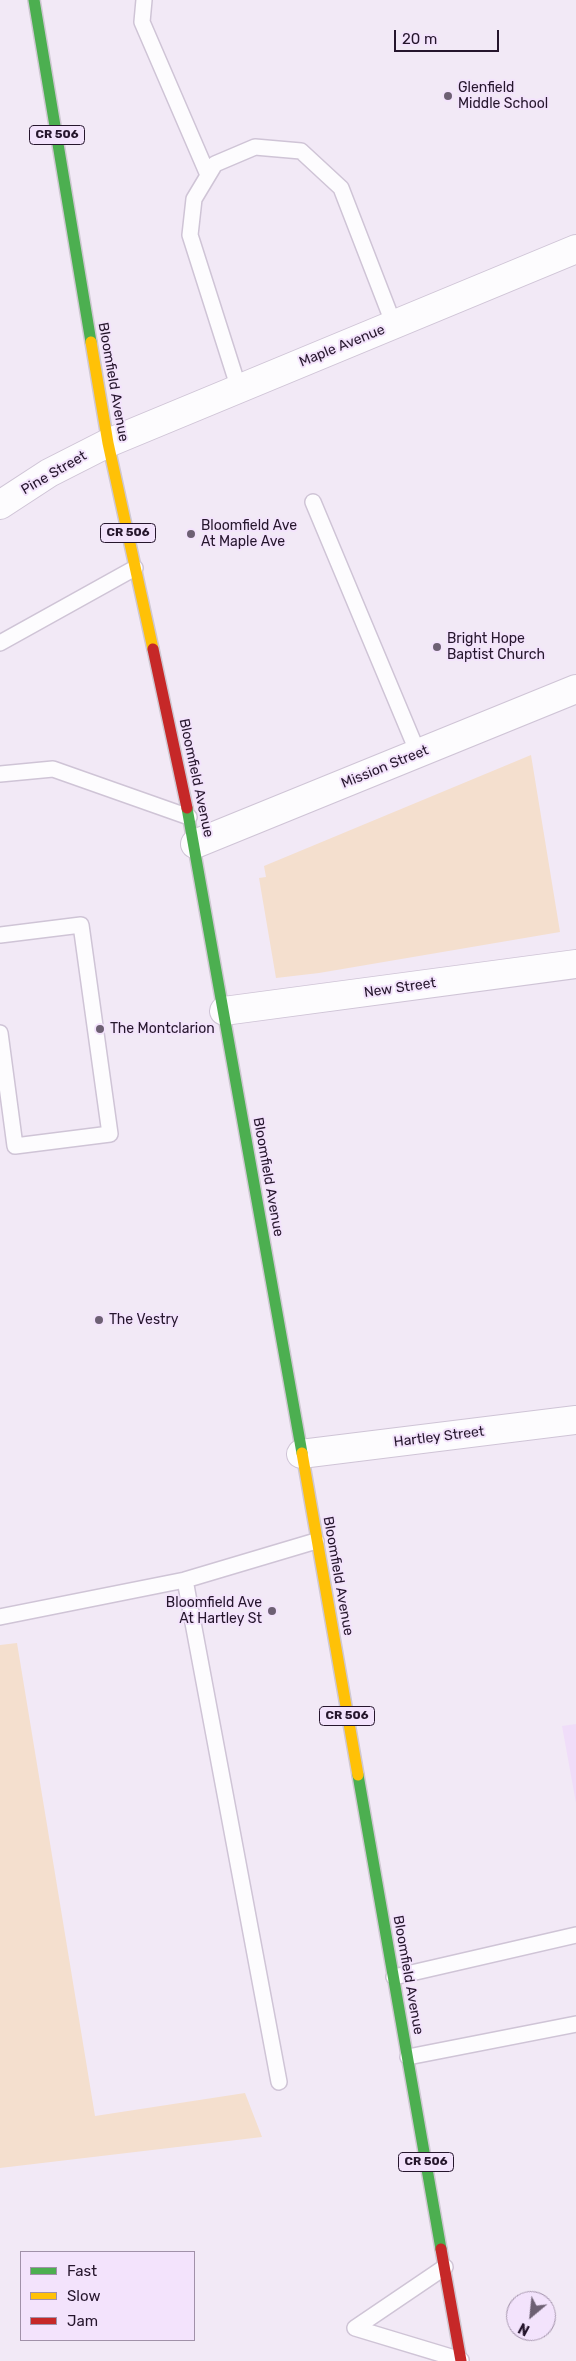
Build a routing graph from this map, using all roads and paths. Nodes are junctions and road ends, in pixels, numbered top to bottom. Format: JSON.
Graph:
{"nodes":[{"id":1,"x":34,"y":0,"type":"edge"},
{"id":2,"x":144,"y":0,"type":"edge"},
{"id":3,"x":208,"y":175,"type":"junction"},
{"id":4,"x":576,"y":249,"type":"edge"},
{"id":5,"x":394,"y":325,"type":"junction"},
{"id":6,"x":239,"y":389,"type":"junction"},
{"id":7,"x":108,"y":443,"type":"junction"},
{"id":8,"x":313,"y":502,"type":"dead end"},
{"id":9,"x":0,"y":505,"type":"edge"},
{"id":10,"x":135,"y":568,"type":"junction"},
{"id":11,"x":0,"y":643,"type":"edge"},
{"id":12,"x":576,"y":689,"type":"edge"},
{"id":13,"x":418,"y":753,"type":"junction"},
{"id":14,"x":0,"y":774,"type":"edge"},
{"id":15,"x":189,"y":817,"type":"junction"},
{"id":16,"x":195,"y":844,"type":"junction"},
{"id":17,"x":0,"y":935,"type":"edge"},
{"id":18,"x":576,"y":964,"type":"edge"},
{"id":19,"x":224,"y":1011,"type":"junction"},
{"id":20,"x":0,"y":1033,"type":"edge"},
{"id":21,"x":576,"y":1420,"type":"edge"},
{"id":22,"x":301,"y":1454,"type":"junction"},
{"id":23,"x":316,"y":1541,"type":"junction"},
{"id":24,"x":185,"y":1580,"type":"junction"},
{"id":25,"x":0,"y":1617,"type":"edge"},
{"id":26,"x":576,"y":1936,"type":"edge"},
{"id":27,"x":394,"y":1978,"type":"junction"},
{"id":28,"x":576,"y":2024,"type":"edge"},
{"id":29,"x":408,"y":2057,"type":"junction"},
{"id":30,"x":280,"y":2082,"type":"dead end"},
{"id":31,"x":445,"y":2268,"type":"junction"},
{"id":32,"x":461,"y":2361,"type":"edge"}],
"edges":[{"from":1,"to":7,"type":"main road","name":"Bloomfield Avenue","number":"CR 506"},
{"from":2,"to":3,"type":"lane"},
{"from":3,"to":5,"type":"lane"},
{"from":3,"to":6,"type":"lane"},
{"from":4,"to":5,"type":"street","name":"Maple Avenue"},
{"from":5,"to":6,"type":"street","name":"Maple Avenue"},
{"from":6,"to":7,"type":"street","name":"Maple Avenue"},
{"from":7,"to":9,"type":"street","name":"Pine Street"},
{"from":7,"to":10,"type":"main road","name":"Bloomfield Avenue","number":"CR 506"},
{"from":8,"to":13,"type":"lane"},
{"from":10,"to":11,"type":"lane"},
{"from":10,"to":15,"type":"main road","name":"Bloomfield Avenue","number":"CR 506"},
{"from":12,"to":13,"type":"street","name":"Mission Street"},
{"from":13,"to":16,"type":"street","name":"Mission Street"},
{"from":14,"to":15,"type":"lane"},
{"from":15,"to":16,"type":"main road","name":"Bloomfield Avenue","number":"CR 506"},
{"from":16,"to":19,"type":"main road","name":"Bloomfield Avenue","number":"CR 506"},
{"from":17,"to":20,"type":"lane"},
{"from":18,"to":19,"type":"street","name":"New Street"},
{"from":19,"to":22,"type":"main road","name":"Bloomfield Avenue","number":"CR 506"},
{"from":21,"to":22,"type":"street","name":"Hartley Street"},
{"from":22,"to":23,"type":"main road","name":"Bloomfield Avenue","number":"CR 506"},
{"from":23,"to":24,"type":"lane"},
{"from":23,"to":27,"type":"main road","name":"Bloomfield Avenue","number":"CR 506"},
{"from":24,"to":25,"type":"lane"},
{"from":24,"to":30,"type":"lane"},
{"from":26,"to":27,"type":"lane"},
{"from":27,"to":29,"type":"main road","name":"Bloomfield Avenue","number":"CR 506"},
{"from":28,"to":29,"type":"lane"},
{"from":29,"to":31,"type":"main road","name":"Bloomfield Avenue","number":"CR 506"},
{"from":31,"to":32,"type":"main road","name":"Bloomfield Avenue","number":"CR 506"},
{"from":31,"to":32,"type":"lane"}]}
